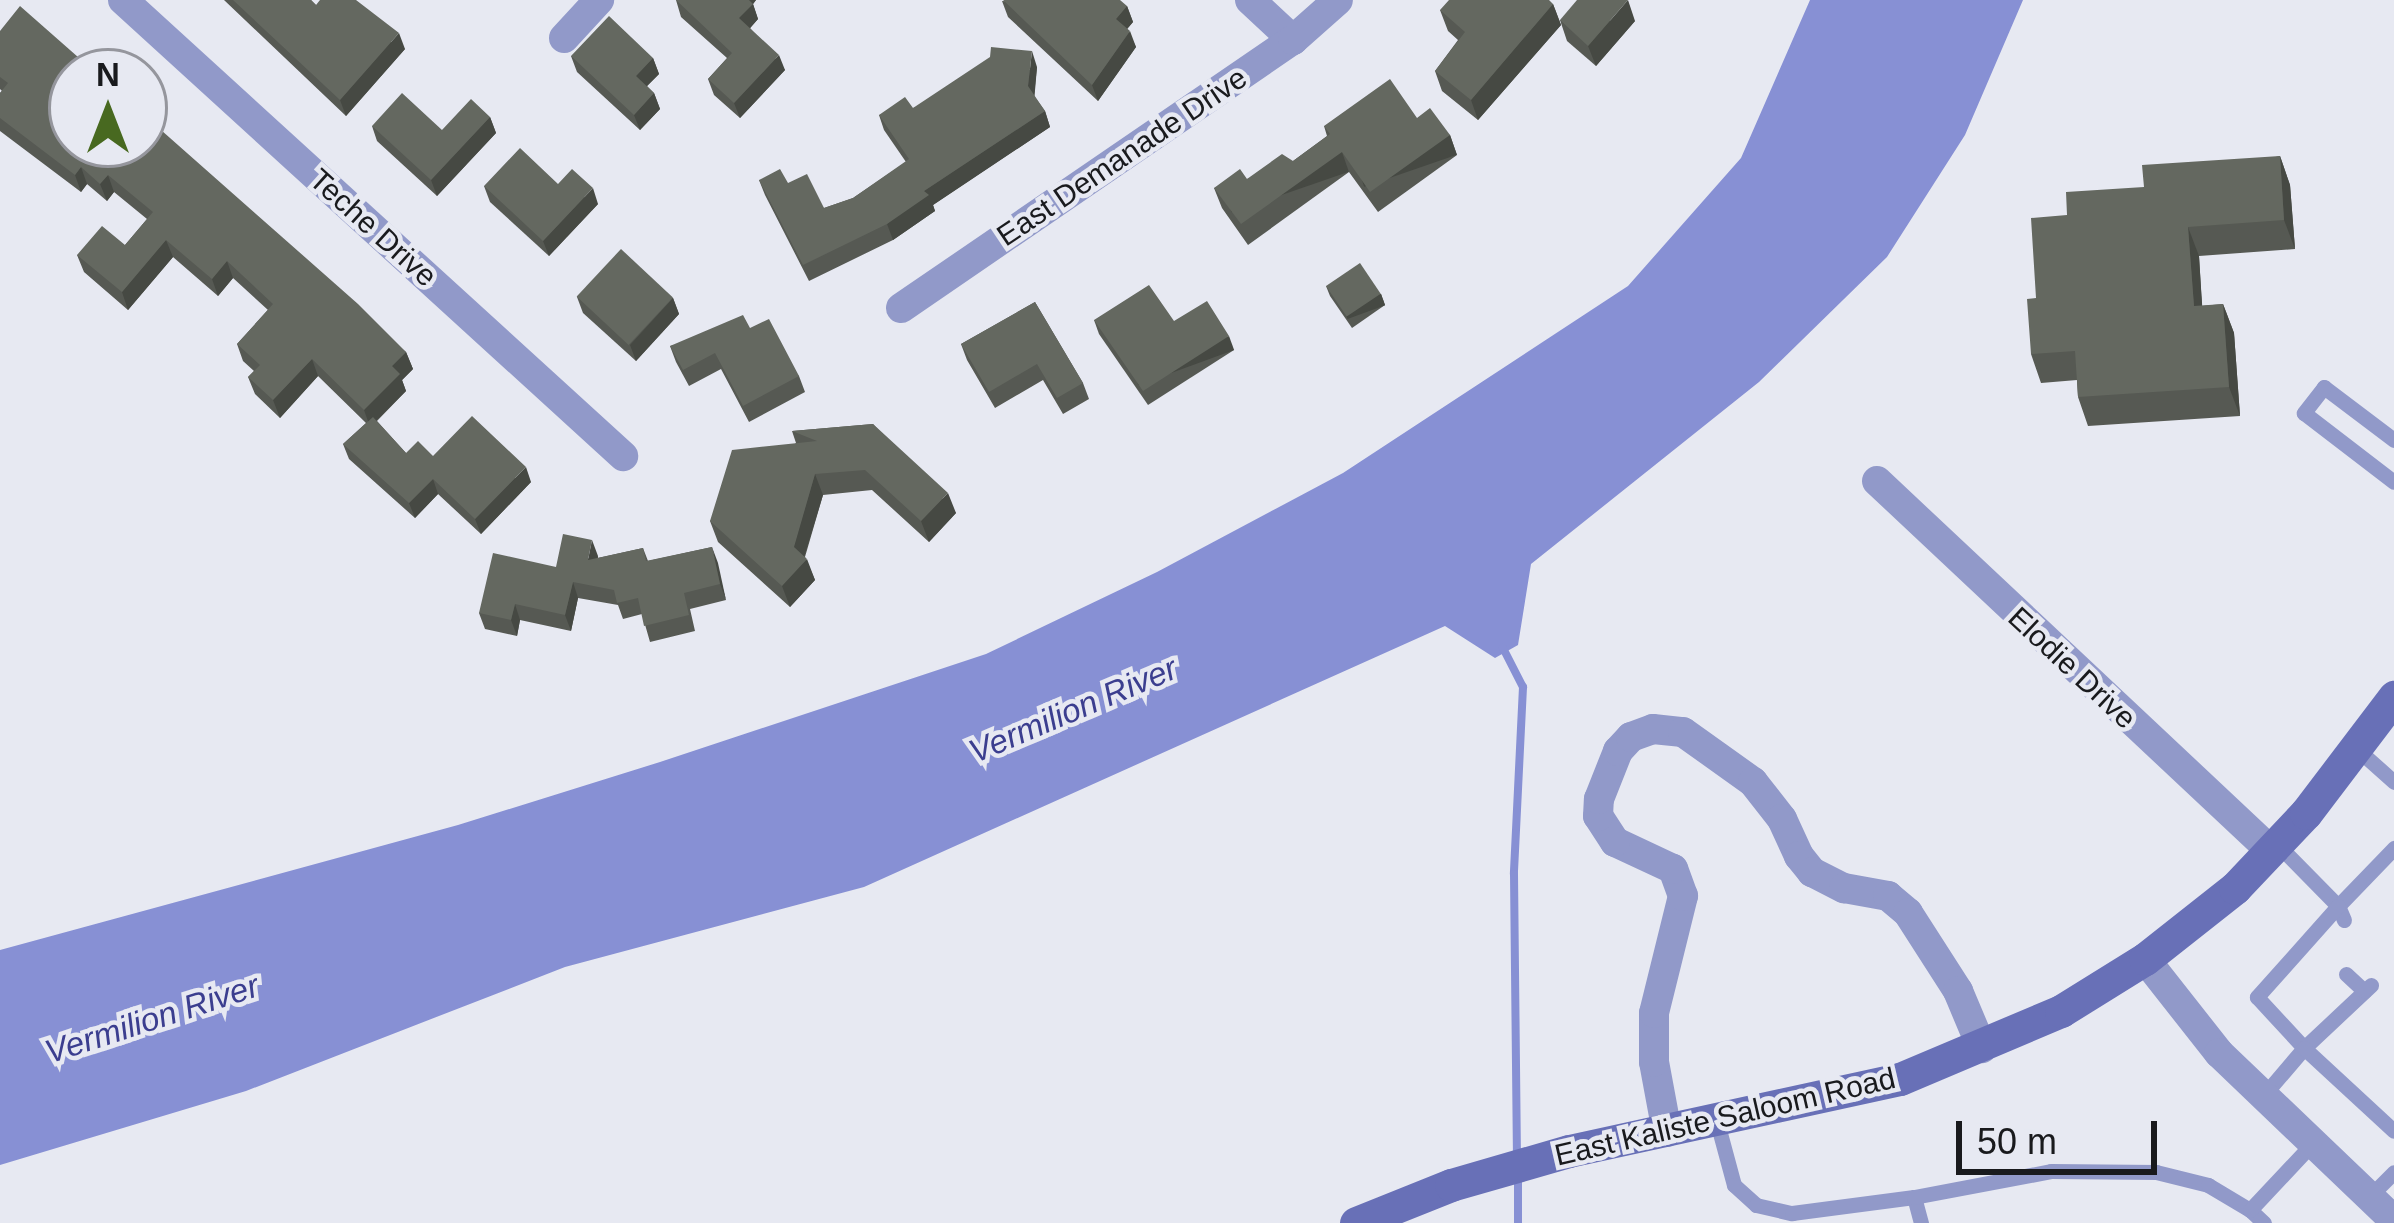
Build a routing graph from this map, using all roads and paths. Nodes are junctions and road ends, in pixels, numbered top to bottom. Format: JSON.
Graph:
{"nodes":[{"id":1,"x":123,"y":0,"type":"edge"},
{"id":2,"x":598,"y":0,"type":"edge"},
{"id":3,"x":1250,"y":0,"type":"edge"},
{"id":4,"x":1338,"y":0,"type":"edge"},
{"id":5,"x":564,"y":38,"type":"dead end"},
{"id":6,"x":1293,"y":40,"type":"junction"},
{"id":7,"x":901,"y":308,"type":"dead end"},
{"id":8,"x":2394,"y":440,"type":"edge"},
{"id":9,"x":623,"y":456,"type":"dead end"},
{"id":10,"x":1877,"y":481,"type":"dead end"},
{"id":11,"x":2394,"y":482,"type":"edge"},
{"id":12,"x":2394,"y":697,"type":"edge"},
{"id":13,"x":2356,"y":748,"type":"junction"},
{"id":14,"x":2394,"y":782,"type":"edge"},
{"id":15,"x":2274,"y":848,"type":"junction"},
{"id":16,"x":2394,"y":848,"type":"edge"},
{"id":17,"x":2341,"y":913,"type":"junction"},
{"id":18,"x":2145,"y":959,"type":"junction"},
{"id":19,"x":2346,"y":974,"type":"dead end"},
{"id":20,"x":2323,"y":1000,"type":"dead end"},
{"id":21,"x":2338,"y":1016,"type":"junction"},
{"id":22,"x":1982,"y":1048,"type":"junction"},
{"id":23,"x":2304,"y":1048,"type":"junction"},
{"id":24,"x":2263,"y":1096,"type":"junction"},
{"id":25,"x":1717,"y":1122,"type":"junction"},
{"id":26,"x":2392,"y":1125,"type":"edge"},
{"id":27,"x":1667,"y":1132,"type":"junction"},
{"id":28,"x":2312,"y":1143,"type":"junction"},
{"id":29,"x":2394,"y":1172,"type":"edge"},
{"id":30,"x":1914,"y":1197,"type":"junction"},
{"id":31,"x":2369,"y":1197,"type":"junction"},
{"id":32,"x":2250,"y":1210,"type":"junction"},
{"id":33,"x":2394,"y":1220,"type":"edge"},
{"id":34,"x":1356,"y":1223,"type":"edge"},
{"id":35,"x":1921,"y":1223,"type":"edge"},
{"id":36,"x":2264,"y":1223,"type":"edge"}],
"edges":[{"from":1,"to":9,"type":"street","name":"Teche Drive"},
{"from":2,"to":5,"type":"street"},
{"from":3,"to":6,"type":"street"},
{"from":4,"to":6,"type":"street","name":"East Demanade Drive"},
{"from":6,"to":7,"type":"street","name":"East Demanade Drive"},
{"from":8,"to":11,"type":"lane"},
{"from":10,"to":15,"type":"street","name":"Elodie Drive"},
{"from":12,"to":13,"type":"main road","name":"East Kaliste Saloom Road"},
{"from":13,"to":14,"type":"lane"},
{"from":13,"to":15,"type":"main road","name":"East Kaliste Saloom Road"},
{"from":15,"to":17,"type":"lane"},
{"from":15,"to":18,"type":"main road","name":"East Kaliste Saloom Road"},
{"from":16,"to":17,"type":"lane"},
{"from":17,"to":23,"type":"lane"},
{"from":18,"to":22,"type":"main road","name":"East Kaliste Saloom Road"},
{"from":18,"to":24,"type":"street"},
{"from":19,"to":21,"type":"lane"},
{"from":20,"to":21,"type":"lane"},
{"from":21,"to":23,"type":"lane"},
{"from":22,"to":25,"type":"main road","name":"East Kaliste Saloom Road"},
{"from":22,"to":27,"type":"street"},
{"from":23,"to":24,"type":"lane"},
{"from":23,"to":26,"type":"lane"},
{"from":24,"to":28,"type":"street"},
{"from":25,"to":27,"type":"main road","name":"East Kaliste Saloom Road"},
{"from":25,"to":30,"type":"lane"},
{"from":27,"to":34,"type":"main road","name":"East Kaliste Saloom Road"},
{"from":28,"to":31,"type":"street"},
{"from":28,"to":32,"type":"lane"},
{"from":29,"to":31,"type":"lane"},
{"from":30,"to":32,"type":"lane"},
{"from":30,"to":35,"type":"lane"},
{"from":31,"to":33,"type":"street"},
{"from":32,"to":36,"type":"lane"}]}
